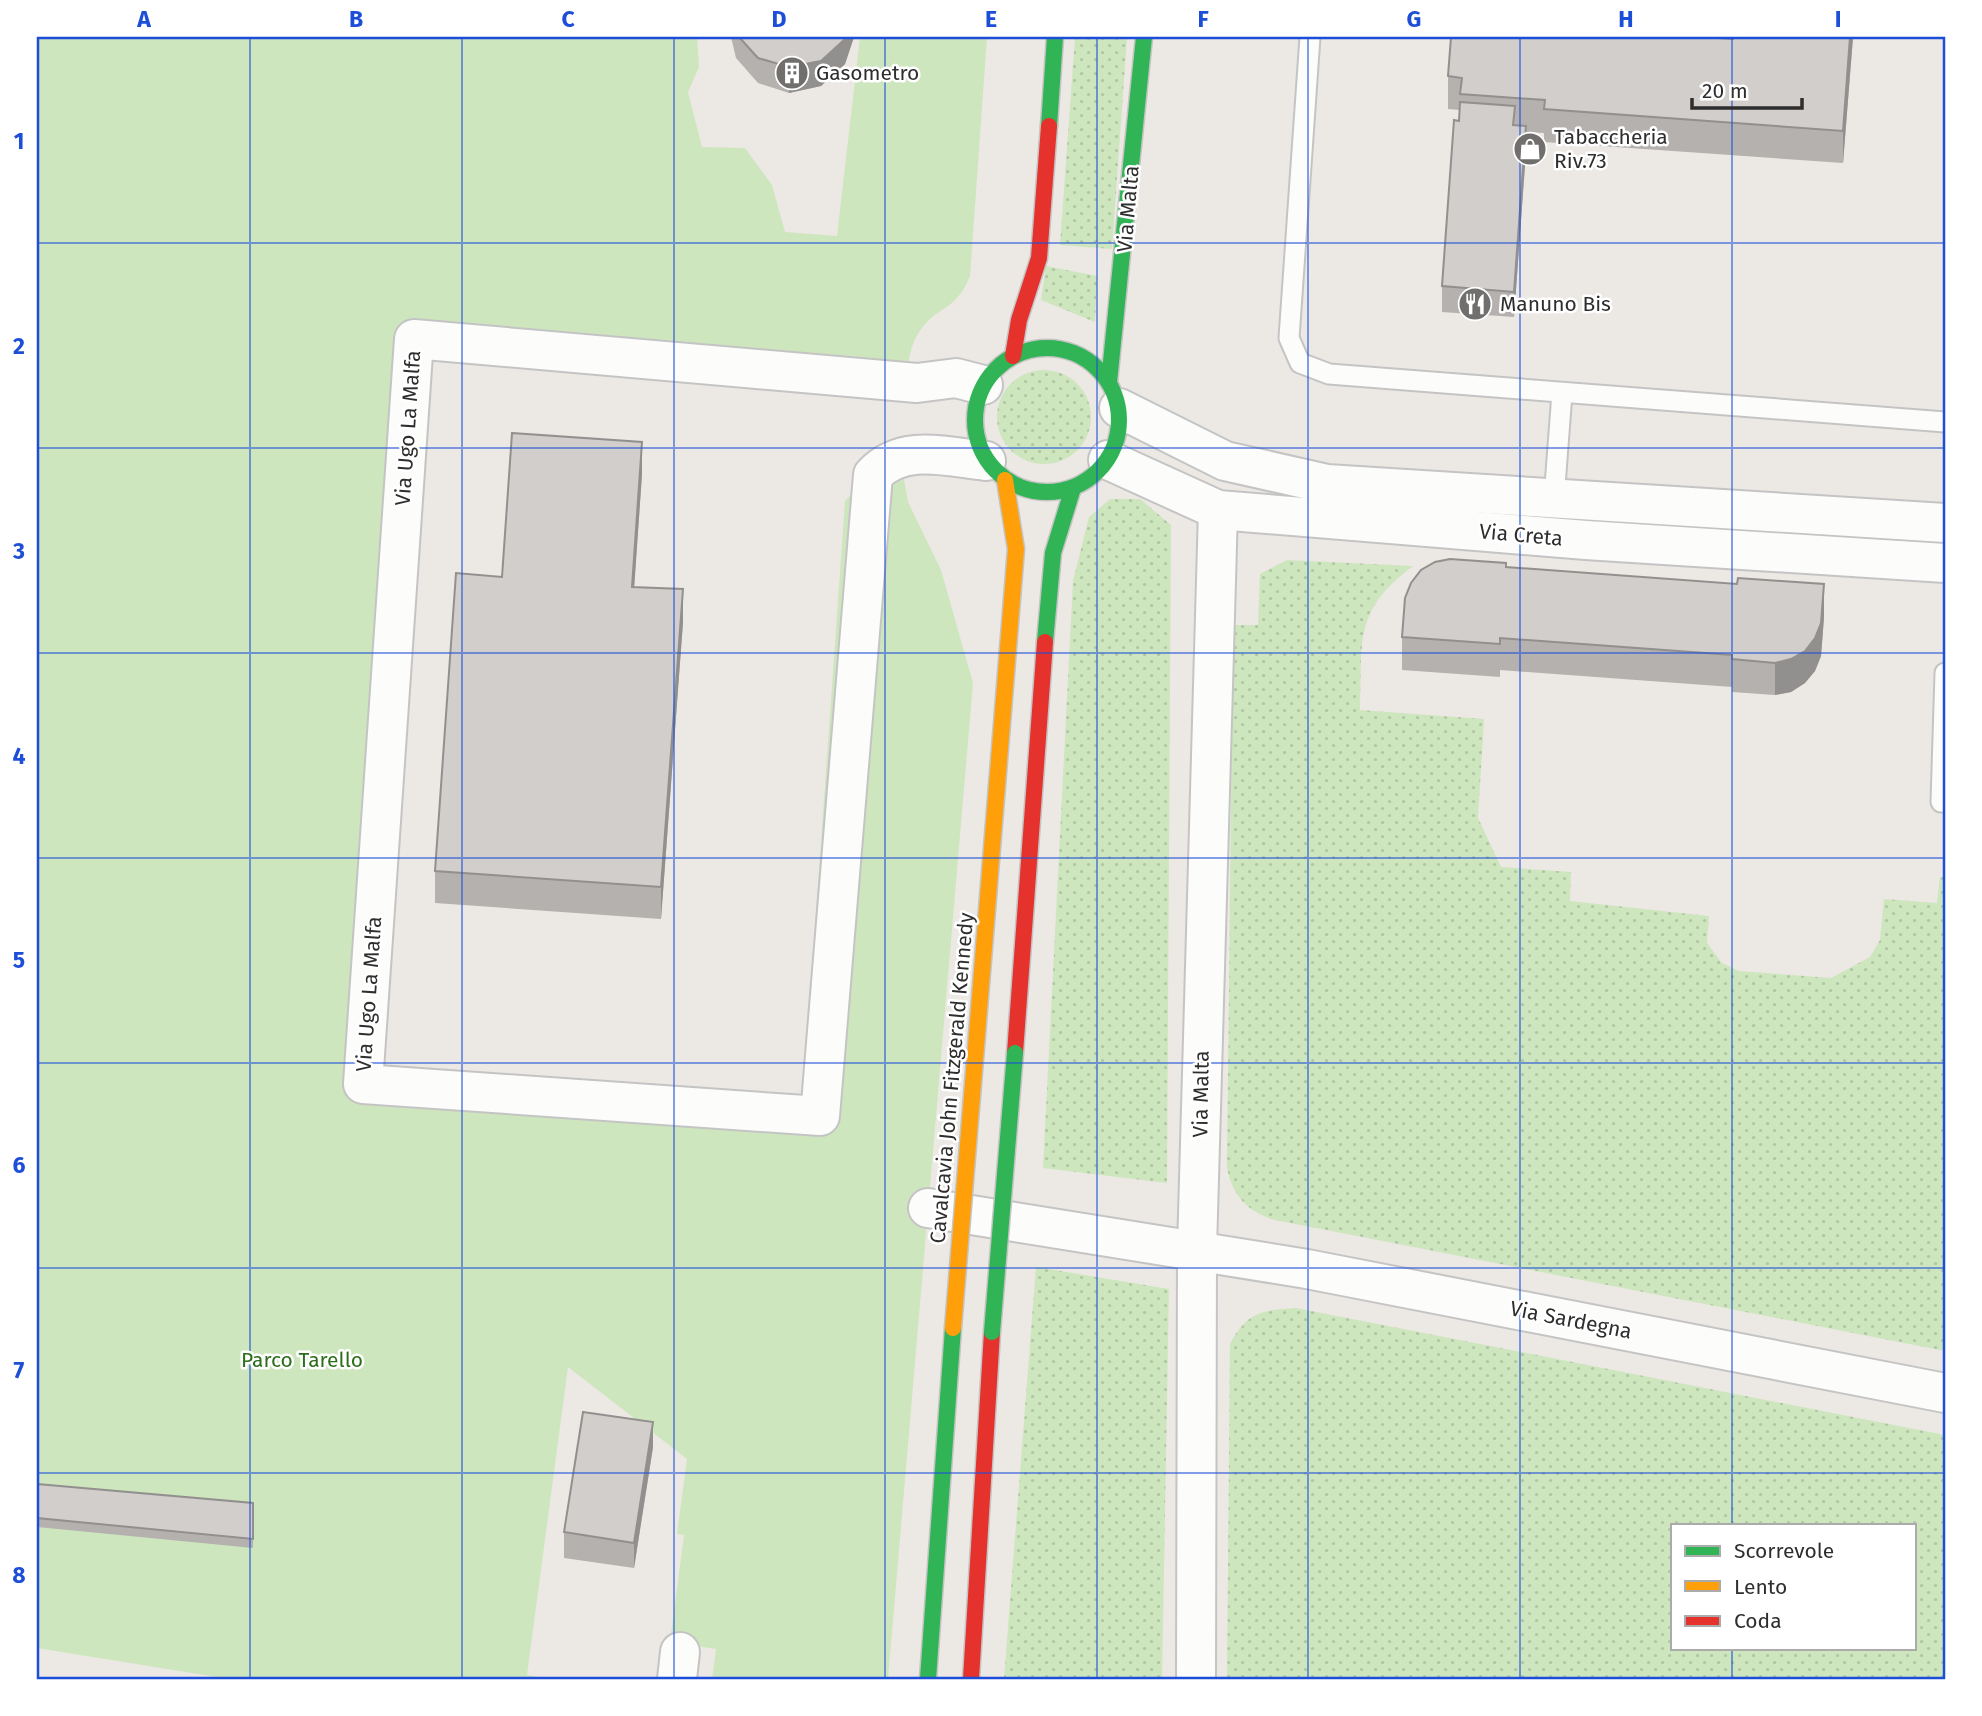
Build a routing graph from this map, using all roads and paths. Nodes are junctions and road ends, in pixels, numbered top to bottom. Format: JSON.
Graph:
{"nodes":[{"id":1,"x":1055,"y":37,"type":"edge"},
{"id":2,"x":1144,"y":37,"type":"edge"},
{"id":3,"x":1310,"y":37,"type":"edge"},
{"id":4,"x":1013,"y":356,"type":"junction"},
{"id":5,"x":983,"y":385,"type":"junction"},
{"id":6,"x":1562,"y":393,"type":"junction"},
{"id":7,"x":1114,"y":395,"type":"junction"},
{"id":8,"x":1945,"y":422,"type":"edge"},
{"id":9,"x":1108,"y":460,"type":"junction"},
{"id":10,"x":996,"y":471,"type":"junction"},
{"id":11,"x":1073,"y":488,"type":"junction"},
{"id":12,"x":1554,"y":499,"type":"junction"},
{"id":13,"x":1218,"y":510,"type":"junction"},
{"id":14,"x":1945,"y":523,"type":"edge"},
{"id":15,"x":1945,"y":563,"type":"edge"},
{"id":16,"x":1945,"y":673,"type":"edge"},
{"id":17,"x":1945,"y":802,"type":"edge"},
{"id":18,"x":928,"y":1208,"type":"dead end"},
{"id":19,"x":1197,"y":1249,"type":"junction"},
{"id":20,"x":1945,"y":1393,"type":"edge"},
{"id":21,"x":928,"y":1679,"type":"edge"},
{"id":22,"x":971,"y":1679,"type":"edge"},
{"id":23,"x":1196,"y":1679,"type":"edge"}],
"edges":[{"from":1,"to":4,"type":"street"},
{"from":2,"to":7,"type":"street","name":"Via Malta"},
{"from":3,"to":6,"type":"lane"},
{"from":4,"to":5,"type":"street"},
{"from":4,"to":7,"type":"street"},
{"from":5,"to":10,"type":"street"},
{"from":5,"to":10,"type":"street","name":"Via Ugo La Malfa"},
{"from":6,"to":8,"type":"lane"},
{"from":6,"to":12,"type":"lane","name":"Via Creta"},
{"from":7,"to":9,"type":"street","name":"Via Malta"},
{"from":7,"to":12,"type":"street","name":"Via Creta"},
{"from":9,"to":11,"type":"street"},
{"from":9,"to":13,"type":"street","name":"Via Creta"},
{"from":10,"to":11,"type":"street"},
{"from":10,"to":21,"type":"street","name":"Cavalcavia John Fitzgerald Kennedy","bridge":true},
{"from":11,"to":22,"type":"street","bridge":true},
{"from":12,"to":14,"type":"street","name":"Via Creta"},
{"from":13,"to":15,"type":"street","name":"Via Creta"},
{"from":13,"to":19,"type":"street","name":"Via Malta"},
{"from":16,"to":17,"type":"lane"},
{"from":18,"to":19,"type":"street","name":"Via Sardegna"},
{"from":19,"to":20,"type":"street","name":"Via Sardegna"},
{"from":19,"to":23,"type":"street","name":"Via Malta"}]}
